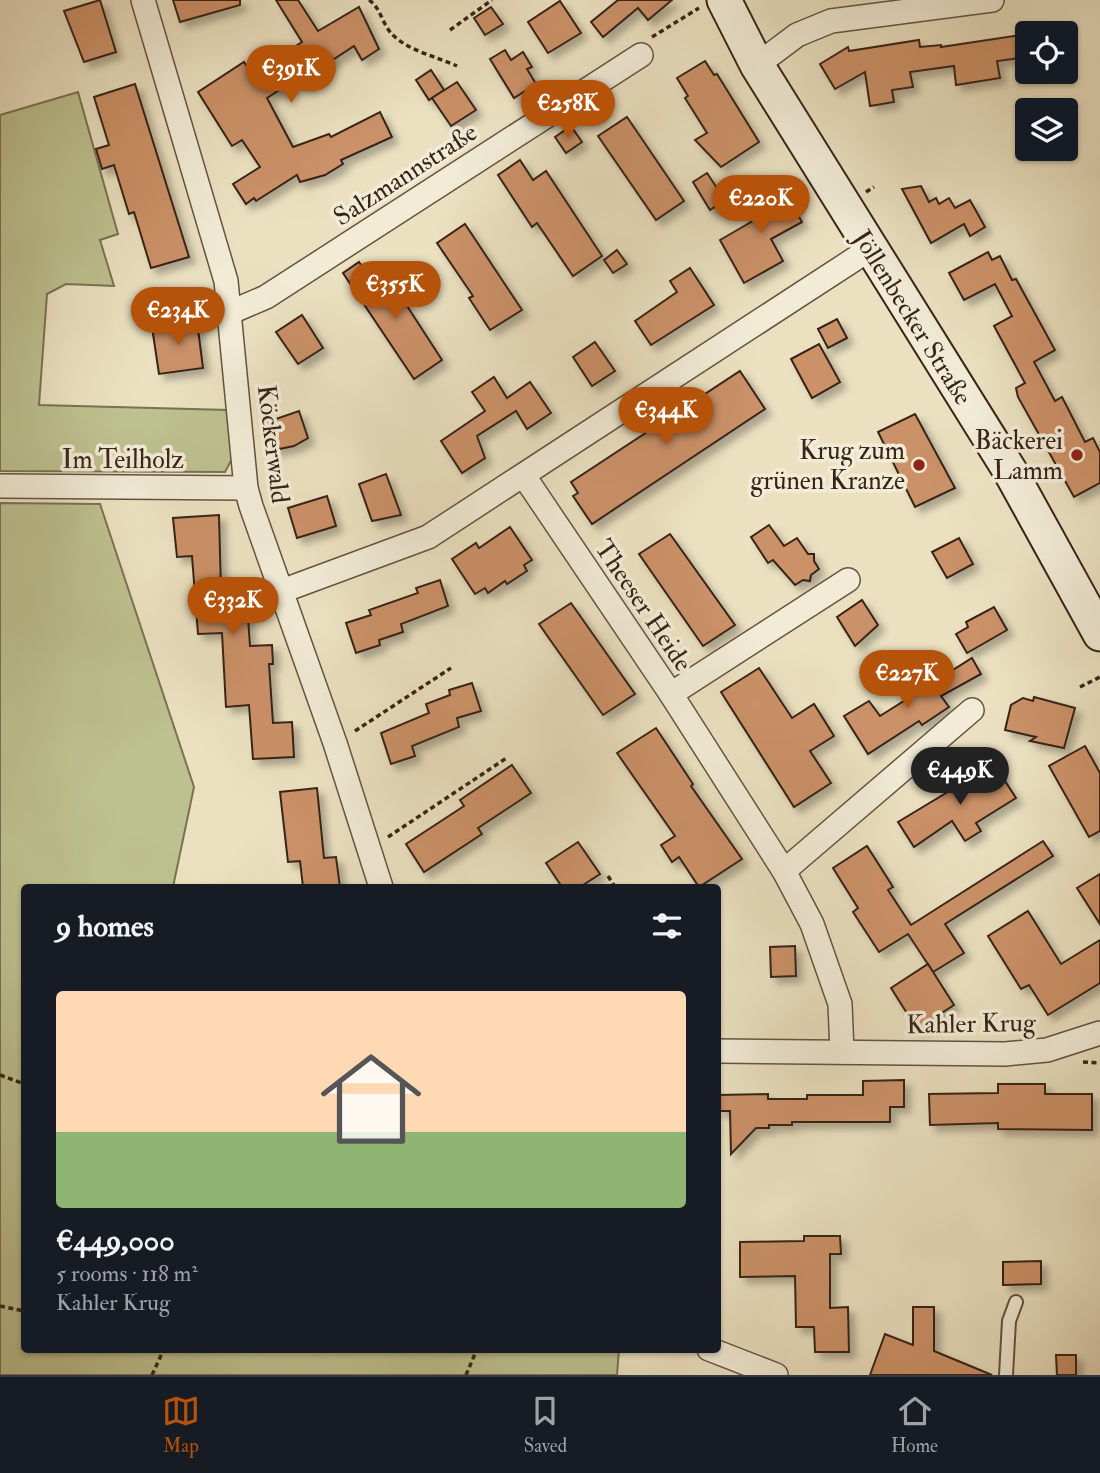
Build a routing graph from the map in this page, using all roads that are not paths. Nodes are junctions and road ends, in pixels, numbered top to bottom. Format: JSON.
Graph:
{"nodes":[{"id":1,"x":143,"y":0,"type":"edge"},
{"id":2,"x":983,"y":1,"type":"edge"},
{"id":3,"x":713,"y":4,"type":"edge"},
{"id":4,"x":641,"y":55,"type":"road end"},
{"id":5,"x":757,"y":65,"type":"junction"},
{"id":6,"x":870,"y":249,"type":"junction"},
{"id":7,"x":231,"y":312,"type":"junction"},
{"id":8,"x":524,"y":476,"type":"junction"},
{"id":9,"x":0,"y":486,"type":"edge"},
{"id":10,"x":246,"y":488,"type":"junction"},
{"id":11,"x":848,"y":580,"type":"dead end"},
{"id":12,"x":282,"y":591,"type":"junction"},
{"id":13,"x":1098,"y":623,"type":"edge"},
{"id":14,"x":671,"y":694,"type":"junction"},
{"id":15,"x":972,"y":710,"type":"dead end"},
{"id":16,"x":784,"y":871,"type":"junction"},
{"id":17,"x":380,"y":884,"type":"edge"},
{"id":18,"x":1100,"y":1033,"type":"edge"},
{"id":19,"x":721,"y":1051,"type":"edge"},
{"id":20,"x":842,"y":1052,"type":"junction"},
{"id":21,"x":1016,"y":1302,"type":"dead end"},
{"id":22,"x":719,"y":1353,"type":"edge"},
{"id":23,"x":776,"y":1375,"type":"edge"},
{"id":24,"x":1006,"y":1375,"type":"edge"}],
"edges":[{"from":1,"to":7,"type":"street","name":"Köckerwald"},
{"from":2,"to":5,"type":"street"},
{"from":3,"to":5,"type":"main road","name":"Jöllenbecker Straße"},
{"from":4,"to":7,"type":"street","name":"Salzmannstraße"},
{"from":5,"to":6,"type":"main road","name":"Jöllenbecker Straße"},
{"from":6,"to":8,"type":"street"},
{"from":6,"to":13,"type":"main road","name":"Jöllenbecker Straße"},
{"from":7,"to":10,"type":"street","name":"Köckerwald"},
{"from":8,"to":12,"type":"street"},
{"from":8,"to":14,"type":"street","name":"Theeser Heide"},
{"from":9,"to":10,"type":"street","name":"Im Teilholz"},
{"from":10,"to":12,"type":"street","name":"Köckerwald"},
{"from":11,"to":14,"type":"street","name":"Theeser Heide"},
{"from":12,"to":17,"type":"street","name":"Köckerwald"},
{"from":14,"to":16,"type":"street"},
{"from":15,"to":16,"type":"street"},
{"from":16,"to":20,"type":"street"},
{"from":18,"to":20,"type":"street","name":"Kahler Krug"},
{"from":19,"to":20,"type":"street","name":"Kahler Krug"},
{"from":21,"to":24,"type":"lane"},
{"from":22,"to":23,"type":"street"}]}
